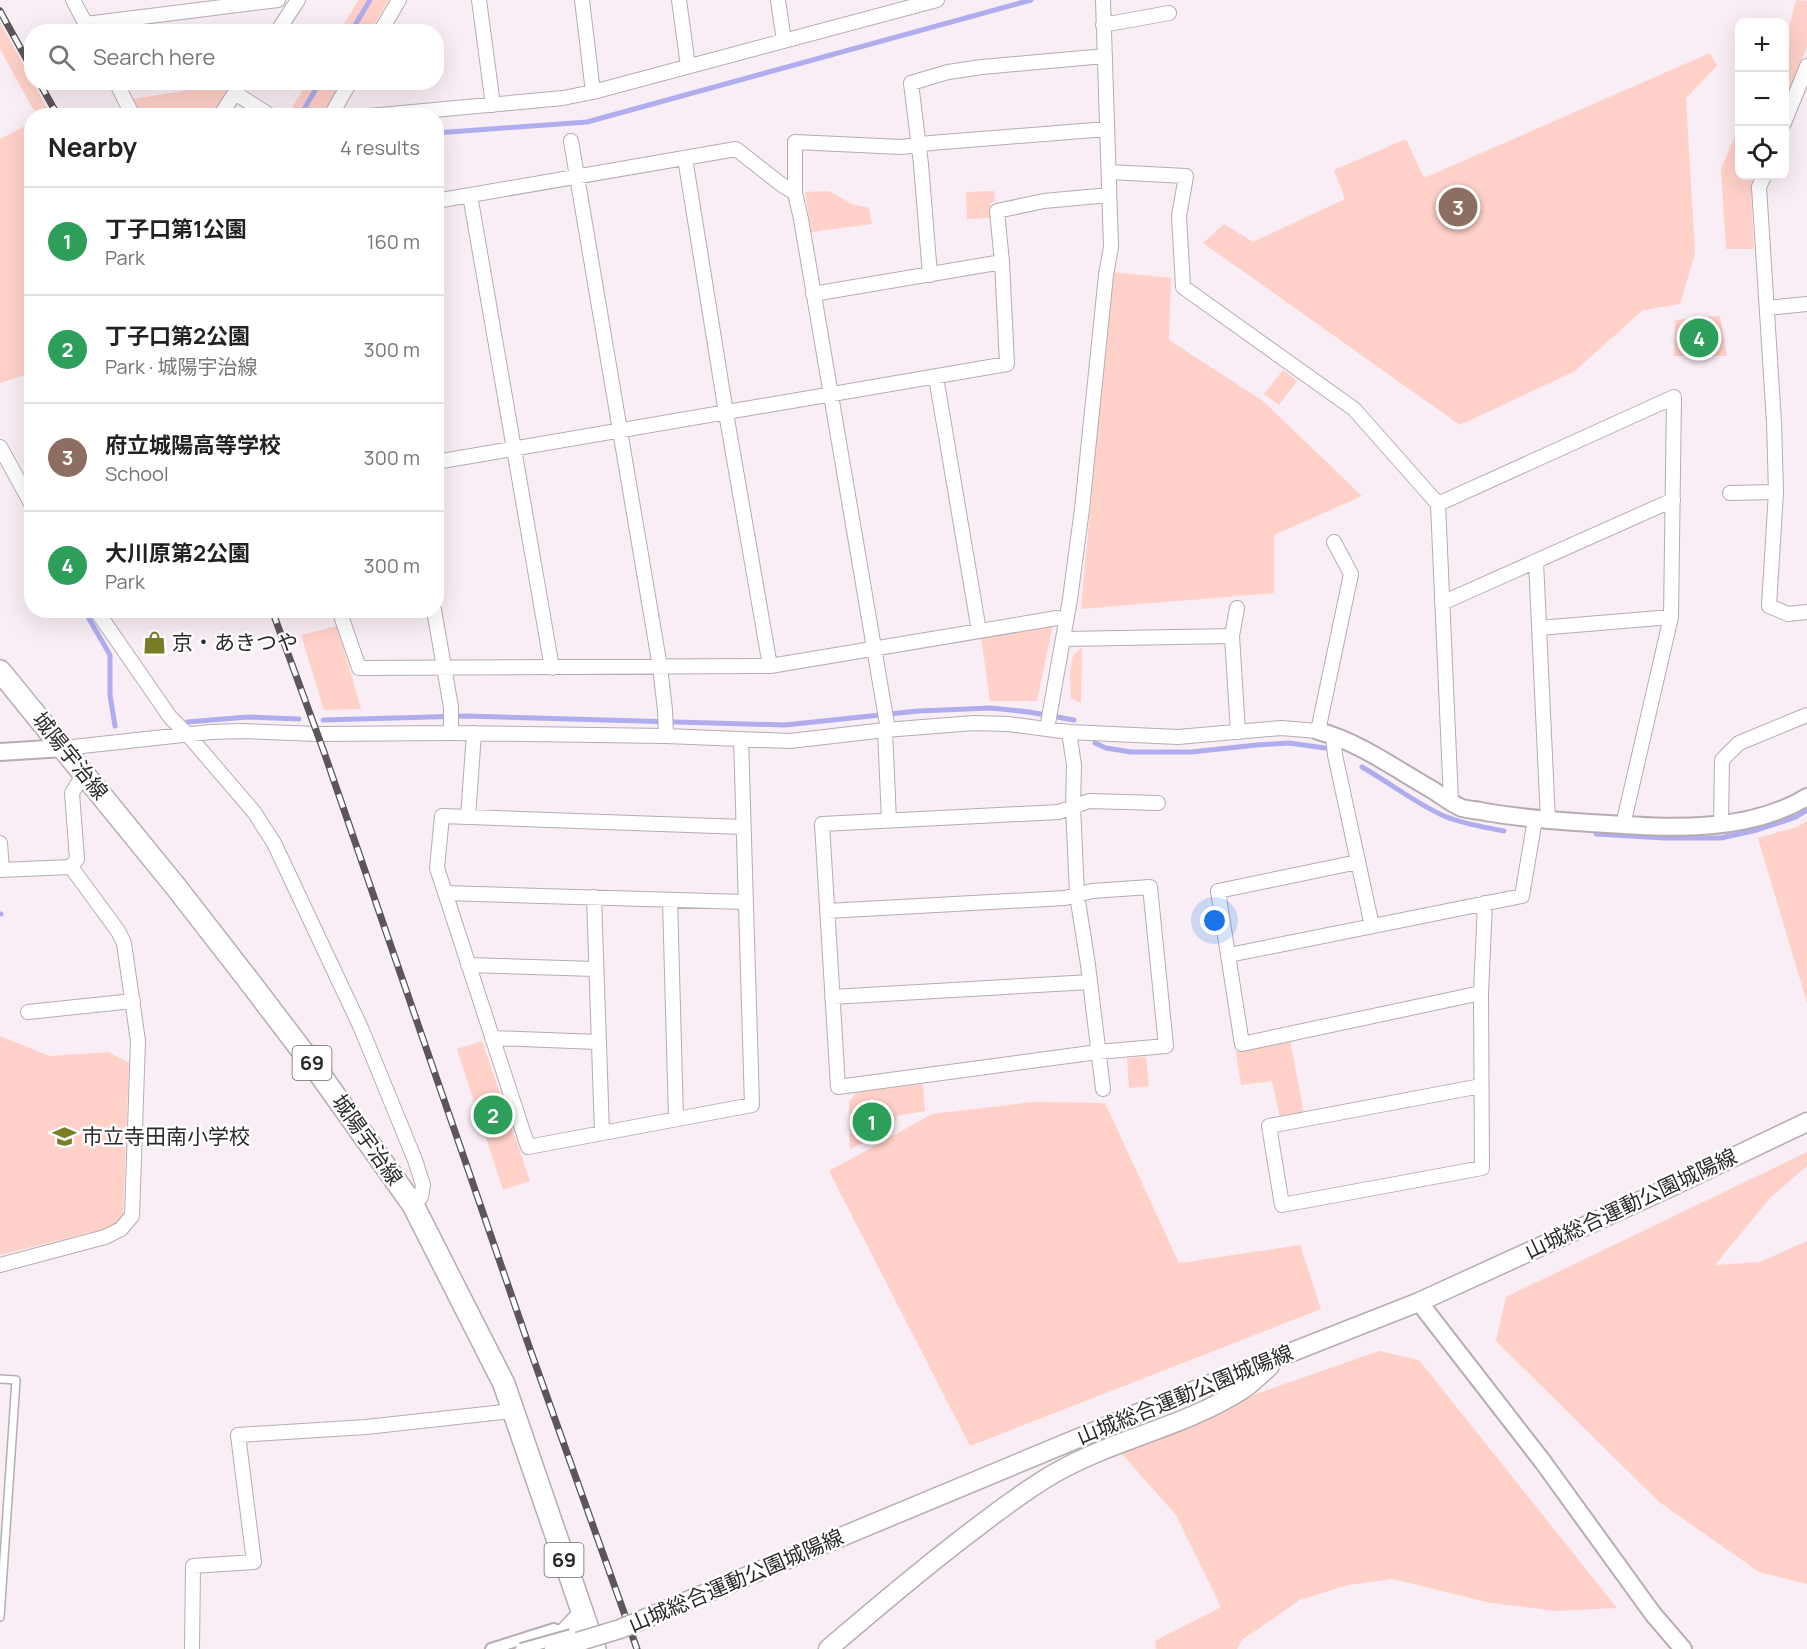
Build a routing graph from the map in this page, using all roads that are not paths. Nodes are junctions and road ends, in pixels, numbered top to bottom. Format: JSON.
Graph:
{"nodes":[{"id":1,"x":73,"y":0,"type":"edge"},
{"id":2,"x":278,"y":0,"type":"edge"},
{"id":3,"x":298,"y":0,"type":"edge"},
{"id":4,"x":399,"y":0,"type":"edge"},
{"id":5,"x":479,"y":0,"type":"edge"},
{"id":6,"x":582,"y":0,"type":"edge"},
{"id":7,"x":679,"y":0,"type":"edge"},
{"id":8,"x":778,"y":0,"type":"edge"},
{"id":9,"x":937,"y":0,"type":"edge"},
{"id":10,"x":1103,"y":0,"type":"edge"},
{"id":11,"x":887,"y":7,"type":"edge"},
{"id":12,"x":1169,"y":13,"type":"dead end"},
{"id":13,"x":86,"y":24,"type":"edge"},
{"id":14,"x":115,"y":24,"type":"edge"},
{"id":15,"x":282,"y":24,"type":"edge"},
{"id":16,"x":385,"y":24,"type":"edge"},
{"id":17,"x":1103,"y":25,"type":"junction"},
{"id":18,"x":784,"y":41,"type":"junction"},
{"id":19,"x":1105,"y":56,"type":"junction"},
{"id":20,"x":688,"y":66,"type":"junction"},
{"id":21,"x":1807,"y":66,"type":"edge"},
{"id":22,"x":120,"y":90,"type":"edge"},
{"id":23,"x":237,"y":90,"type":"edge"},
{"id":24,"x":240,"y":90,"type":"edge"},
{"id":25,"x":345,"y":90,"type":"edge"},
{"id":26,"x":593,"y":92,"type":"junction"},
{"id":27,"x":493,"y":105,"type":"junction"},
{"id":28,"x":130,"y":108,"type":"edge"},
{"id":29,"x":225,"y":108,"type":"edge"},
{"id":30,"x":262,"y":108,"type":"edge"},
{"id":31,"x":335,"y":108,"type":"edge"},
{"id":32,"x":444,"y":109,"type":"edge"},
{"id":33,"x":1789,"y":113,"type":"edge"},
{"id":34,"x":1107,"y":129,"type":"junction"},
{"id":35,"x":571,"y":141,"type":"dead end"},
{"id":36,"x":918,"y":145,"type":"junction"},
{"id":37,"x":685,"y":158,"type":"junction"},
{"id":38,"x":1108,"y":172,"type":"junction"},
{"id":39,"x":577,"y":177,"type":"junction"},
{"id":40,"x":1762,"y":180,"type":"edge"},
{"id":41,"x":795,"y":193,"type":"junction"},
{"id":42,"x":470,"y":195,"type":"junction"},
{"id":43,"x":1109,"y":195,"type":"junction"},
{"id":44,"x":444,"y":200,"type":"edge"},
{"id":45,"x":1002,"y":262,"type":"junction"},
{"id":46,"x":930,"y":274,"type":"junction"},
{"id":47,"x":813,"y":294,"type":"junction"},
{"id":48,"x":1807,"y":304,"type":"edge"},
{"id":49,"x":1767,"y":308,"type":"junction"},
{"id":50,"x":936,"y":377,"type":"junction"},
{"id":51,"x":831,"y":394,"type":"junction"},
{"id":52,"x":726,"y":413,"type":"junction"},
{"id":53,"x":620,"y":431,"type":"junction"},
{"id":54,"x":0,"y":447,"type":"edge"},
{"id":55,"x":514,"y":449,"type":"junction"},
{"id":56,"x":444,"y":461,"type":"edge"},
{"id":57,"x":24,"y":490,"type":"edge"},
{"id":58,"x":1776,"y":492,"type":"junction"},
{"id":59,"x":1730,"y":493,"type":"dead end"},
{"id":60,"x":1673,"y":500,"type":"junction"},
{"id":61,"x":1438,"y":504,"type":"junction"},
{"id":62,"x":1334,"y":542,"type":"dead end"},
{"id":63,"x":1536,"y":561,"type":"junction"},
{"id":64,"x":1442,"y":603,"type":"junction"},
{"id":65,"x":1237,"y":608,"type":"dead end"},
{"id":66,"x":1807,"y":612,"type":"edge"},
{"id":67,"x":1671,"y":617,"type":"junction"},
{"id":68,"x":102,"y":618,"type":"edge"},
{"id":69,"x":342,"y":618,"type":"edge"},
{"id":70,"x":435,"y":618,"type":"edge"},
{"id":71,"x":1057,"y":618,"type":"dead end"},
{"id":72,"x":1539,"y":628,"type":"junction"},
{"id":73,"x":979,"y":631,"type":"junction"},
{"id":74,"x":1232,"y":636,"type":"junction"},
{"id":75,"x":1064,"y":639,"type":"junction"},
{"id":76,"x":874,"y":649,"type":"junction"},
{"id":77,"x":770,"y":666,"type":"junction"},
{"id":78,"x":660,"y":667,"type":"junction"},
{"id":79,"x":444,"y":668,"type":"junction"},
{"id":80,"x":552,"y":668,"type":"junction"},
{"id":81,"x":0,"y":671,"type":"edge"},
{"id":82,"x":1807,"y":715,"type":"edge"},
{"id":83,"x":451,"y":720,"type":"junction"},
{"id":84,"x":1047,"y":725,"type":"junction"},
{"id":85,"x":886,"y":727,"type":"junction"},
{"id":86,"x":666,"y":732,"type":"junction"},
{"id":87,"x":1069,"y":732,"type":"junction"},
{"id":88,"x":1238,"y":732,"type":"junction"},
{"id":89,"x":474,"y":733,"type":"junction"},
{"id":90,"x":1325,"y":733,"type":"junction"},
{"id":91,"x":188,"y":735,"type":"junction"},
{"id":92,"x":741,"y":739,"type":"junction"},
{"id":93,"x":64,"y":748,"type":"junction"},
{"id":94,"x":0,"y":752,"type":"edge"},
{"id":95,"x":86,"y":776,"type":"junction"},
{"id":96,"x":1807,"y":797,"type":"edge"},
{"id":97,"x":1451,"y":801,"type":"junction"},
{"id":98,"x":1158,"y":803,"type":"dead end"},
{"id":99,"x":1073,"y":806,"type":"junction"},
{"id":100,"x":468,"y":817,"type":"junction"},
{"id":101,"x":889,"y":820,"type":"junction"},
{"id":102,"x":1542,"y":820,"type":"junction"},
{"id":103,"x":1623,"y":825,"type":"junction"},
{"id":104,"x":1721,"y":825,"type":"junction"},
{"id":105,"x":743,"y":827,"type":"junction"},
{"id":106,"x":0,"y":843,"type":"edge"},
{"id":107,"x":1358,"y":862,"type":"junction"},
{"id":108,"x":71,"y":867,"type":"junction"},
{"id":109,"x":1,"y":870,"type":"edge"},
{"id":110,"x":445,"y":893,"type":"junction"},
{"id":111,"x":1077,"y":895,"type":"junction"},
{"id":112,"x":594,"y":897,"type":"junction"},
{"id":113,"x":670,"y":900,"type":"junction"},
{"id":114,"x":746,"y":902,"type":"junction"},
{"id":115,"x":1485,"y":903,"type":"junction"},
{"id":116,"x":828,"y":911,"type":"junction"},
{"id":117,"x":1372,"y":926,"type":"junction"},
{"id":118,"x":1229,"y":955,"type":"junction"},
{"id":119,"x":468,"y":965,"type":"junction"},
{"id":120,"x":595,"y":969,"type":"junction"},
{"id":121,"x":1090,"y":982,"type":"junction"},
{"id":122,"x":1481,"y":993,"type":"junction"},
{"id":123,"x":832,"y":997,"type":"junction"},
{"id":124,"x":133,"y":1000,"type":"junction"},
{"id":125,"x":28,"y":1012,"type":"dead end"},
{"id":126,"x":492,"y":1038,"type":"junction"},
{"id":127,"x":598,"y":1042,"type":"junction"},
{"id":128,"x":1098,"y":1052,"type":"junction"},
{"id":129,"x":1481,"y":1086,"type":"junction"},
{"id":130,"x":1103,"y":1089,"type":"dead end"},
{"id":131,"x":676,"y":1119,"type":"junction"},
{"id":132,"x":1807,"y":1122,"type":"edge"},
{"id":133,"x":602,"y":1133,"type":"junction"},
{"id":134,"x":413,"y":1205,"type":"junction"},
{"id":135,"x":0,"y":1265,"type":"edge"},
{"id":136,"x":1419,"y":1302,"type":"junction"},
{"id":137,"x":1280,"y":1357,"type":"junction"},
{"id":138,"x":0,"y":1378,"type":"edge"},
{"id":139,"x":513,"y":1411,"type":"junction"},
{"id":140,"x":0,"y":1617,"type":"edge"},
{"id":141,"x":579,"y":1624,"type":"junction"},
{"id":142,"x":554,"y":1629,"type":"dead end"},
{"id":143,"x":192,"y":1649,"type":"edge"},
{"id":144,"x":491,"y":1649,"type":"edge"},
{"id":145,"x":521,"y":1649,"type":"edge"},
{"id":146,"x":535,"y":1649,"type":"edge"},
{"id":147,"x":554,"y":1649,"type":"edge"},
{"id":148,"x":595,"y":1649,"type":"edge"},
{"id":149,"x":828,"y":1649,"type":"edge"},
{"id":150,"x":1683,"y":1649,"type":"edge"}],
"edges":[{"from":1,"to":13,"type":"street"},
{"from":2,"to":14,"type":"street"},
{"from":3,"to":15,"type":"street"},
{"from":4,"to":16,"type":"street"},
{"from":5,"to":27,"type":"street"},
{"from":6,"to":26,"type":"street"},
{"from":7,"to":20,"type":"street"},
{"from":8,"to":18,"type":"street"},
{"from":9,"to":11,"type":"street"},
{"from":10,"to":17,"type":"street"},
{"from":11,"to":18,"type":"street"},
{"from":12,"to":17,"type":"street"},
{"from":17,"to":19,"type":"street"},
{"from":18,"to":20,"type":"street"},
{"from":19,"to":34,"type":"street"},
{"from":19,"to":36,"type":"street"},
{"from":20,"to":26,"type":"street"},
{"from":21,"to":33,"type":"street"},
{"from":22,"to":28,"type":"street"},
{"from":23,"to":29,"type":"street"},
{"from":24,"to":30,"type":"street"},
{"from":25,"to":31,"type":"street"},
{"from":26,"to":27,"type":"street"},
{"from":27,"to":32,"type":"street"},
{"from":34,"to":36,"type":"street"},
{"from":34,"to":38,"type":"street"},
{"from":35,"to":39,"type":"street"},
{"from":36,"to":41,"type":"street"},
{"from":36,"to":46,"type":"street"},
{"from":37,"to":39,"type":"street"},
{"from":37,"to":41,"type":"street"},
{"from":37,"to":52,"type":"street"},
{"from":38,"to":43,"type":"street"},
{"from":38,"to":61,"type":"street"},
{"from":39,"to":42,"type":"street"},
{"from":39,"to":53,"type":"street"},
{"from":40,"to":49,"type":"street"},
{"from":41,"to":47,"type":"street"},
{"from":42,"to":44,"type":"street"},
{"from":42,"to":55,"type":"street"},
{"from":43,"to":45,"type":"street"},
{"from":43,"to":75,"type":"street"},
{"from":45,"to":46,"type":"street"},
{"from":45,"to":50,"type":"street"},
{"from":46,"to":47,"type":"street"},
{"from":47,"to":51,"type":"street"},
{"from":48,"to":49,"type":"street"},
{"from":49,"to":58,"type":"street"},
{"from":50,"to":51,"type":"street"},
{"from":50,"to":73,"type":"street"},
{"from":51,"to":52,"type":"street"},
{"from":51,"to":76,"type":"street"},
{"from":52,"to":53,"type":"street"},
{"from":52,"to":77,"type":"street"},
{"from":53,"to":55,"type":"street"},
{"from":53,"to":78,"type":"street"},
{"from":54,"to":57,"type":"street"},
{"from":55,"to":56,"type":"street"},
{"from":55,"to":80,"type":"street"},
{"from":58,"to":59,"type":"street"},
{"from":58,"to":66,"type":"street"},
{"from":60,"to":61,"type":"street"},
{"from":60,"to":63,"type":"street"},
{"from":60,"to":67,"type":"street"},
{"from":61,"to":64,"type":"street"},
{"from":62,"to":90,"type":"street"},
{"from":63,"to":64,"type":"street"},
{"from":63,"to":72,"type":"street"},
{"from":64,"to":97,"type":"street"},
{"from":65,"to":74,"type":"street"},
{"from":67,"to":72,"type":"street"},
{"from":67,"to":103,"type":"street"},
{"from":68,"to":91,"type":"street"},
{"from":69,"to":79,"type":"street"},
{"from":70,"to":79,"type":"street"},
{"from":71,"to":73,"type":"street"},
{"from":72,"to":102,"type":"street"},
{"from":73,"to":76,"type":"street"},
{"from":74,"to":75,"type":"street"},
{"from":74,"to":88,"type":"street"},
{"from":75,"to":84,"type":"street"},
{"from":76,"to":77,"type":"street"},
{"from":76,"to":85,"type":"street"},
{"from":77,"to":78,"type":"street"},
{"from":78,"to":80,"type":"street"},
{"from":78,"to":86,"type":"street"},
{"from":79,"to":80,"type":"street"},
{"from":79,"to":83,"type":"street"},
{"from":81,"to":93,"type":"main road","name":"城陽宇治線","number":"69"},
{"from":82,"to":104,"type":"street"},
{"from":83,"to":89,"type":"street"},
{"from":83,"to":91,"type":"street"},
{"from":84,"to":85,"type":"street"},
{"from":84,"to":87,"type":"street"},
{"from":85,"to":92,"type":"street"},
{"from":85,"to":101,"type":"street"},
{"from":86,"to":89,"type":"street"},
{"from":86,"to":92,"type":"street"},
{"from":87,"to":88,"type":"street"},
{"from":87,"to":99,"type":"street"},
{"from":88,"to":90,"type":"street"},
{"from":89,"to":100,"type":"street"},
{"from":90,"to":97,"type":"street"},
{"from":90,"to":107,"type":"street"},
{"from":91,"to":93,"type":"street"},
{"from":91,"to":134,"type":"street"},
{"from":92,"to":105,"type":"street"},
{"from":93,"to":94,"type":"street"},
{"from":93,"to":95,"type":"main road","name":"城陽宇治線","number":"69"},
{"from":95,"to":108,"type":"street"},
{"from":95,"to":134,"type":"main road","name":"城陽宇治線","number":"69"},
{"from":96,"to":104,"type":"street"},
{"from":97,"to":102,"type":"street"},
{"from":98,"to":99,"type":"street"},
{"from":99,"to":101,"type":"street"},
{"from":99,"to":111,"type":"street"},
{"from":100,"to":105,"type":"street"},
{"from":100,"to":110,"type":"street"},
{"from":101,"to":116,"type":"street"},
{"from":102,"to":103,"type":"street"},
{"from":102,"to":115,"type":"street"},
{"from":103,"to":104,"type":"street"},
{"from":105,"to":114,"type":"street"},
{"from":106,"to":109,"type":"street"},
{"from":107,"to":117,"type":"street"},
{"from":107,"to":118,"type":"street"},
{"from":108,"to":109,"type":"street"},
{"from":108,"to":124,"type":"street"},
{"from":110,"to":112,"type":"street"},
{"from":110,"to":119,"type":"street"},
{"from":111,"to":116,"type":"street"},
{"from":111,"to":121,"type":"street"},
{"from":111,"to":128,"type":"street"},
{"from":112,"to":113,"type":"street"},
{"from":112,"to":120,"type":"street"},
{"from":113,"to":114,"type":"street"},
{"from":113,"to":131,"type":"street"},
{"from":114,"to":131,"type":"street"},
{"from":115,"to":117,"type":"street"},
{"from":115,"to":122,"type":"street"},
{"from":116,"to":123,"type":"street"},
{"from":117,"to":118,"type":"street"},
{"from":118,"to":122,"type":"street"},
{"from":119,"to":120,"type":"street"},
{"from":119,"to":126,"type":"street"},
{"from":120,"to":127,"type":"street"},
{"from":121,"to":123,"type":"street"},
{"from":121,"to":128,"type":"street"},
{"from":122,"to":129,"type":"street"},
{"from":123,"to":128,"type":"street"},
{"from":124,"to":125,"type":"street"},
{"from":124,"to":135,"type":"street"},
{"from":126,"to":127,"type":"street"},
{"from":126,"to":133,"type":"street"},
{"from":127,"to":133,"type":"street"},
{"from":128,"to":130,"type":"street"},
{"from":129,"to":129,"type":"street"},
{"from":131,"to":133,"type":"street"},
{"from":132,"to":136,"type":"main road","name":"山城総合運動公園城陽線"},
{"from":134,"to":139,"type":"main road","name":"城陽宇治線","number":"69"},
{"from":136,"to":137,"type":"main road","name":"山城総合運動公園城陽線"},
{"from":136,"to":150,"type":"street"},
{"from":137,"to":147,"type":"main road","name":"山城総合運動公園城陽線","bridge":true},
{"from":137,"to":149,"type":"main road"},
{"from":138,"to":140,"type":"lane"},
{"from":139,"to":141,"type":"main road","name":"城陽宇治線","number":"69"},
{"from":139,"to":143,"type":"street"},
{"from":141,"to":145,"type":"street","bridge":true},
{"from":141,"to":146,"type":"main road"},
{"from":141,"to":148,"type":"main road","name":"城陽宇治線","number":"69"},
{"from":142,"to":144,"type":"street"}]}
